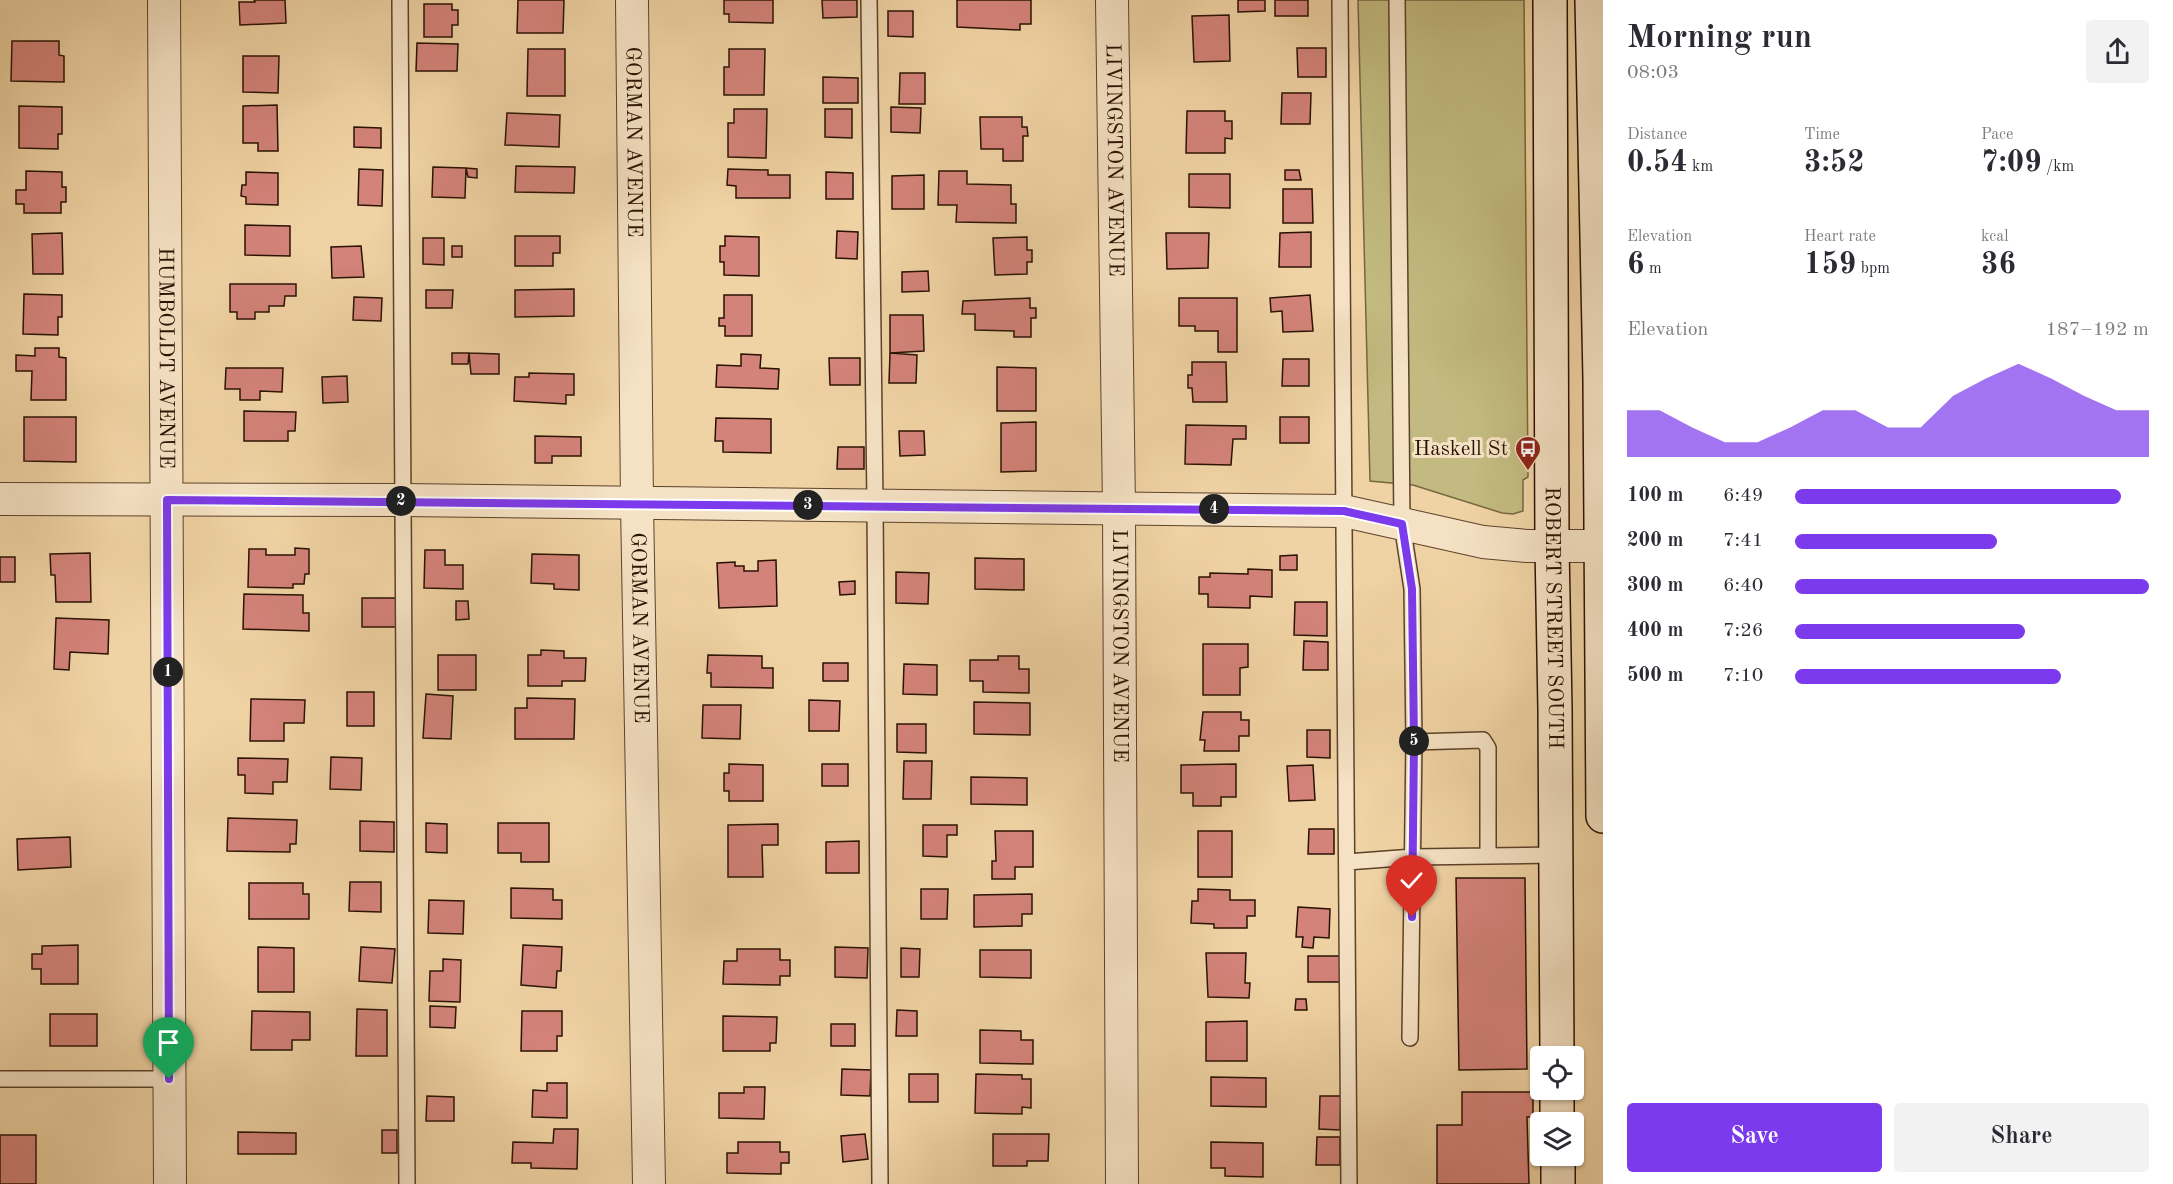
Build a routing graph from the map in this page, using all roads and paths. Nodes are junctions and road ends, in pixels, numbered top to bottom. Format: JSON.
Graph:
{"nodes":[{"id":1,"x":164,"y":0,"type":"edge"},
{"id":2,"x":400,"y":0,"type":"edge"},
{"id":3,"x":632,"y":0,"type":"edge"},
{"id":4,"x":868,"y":0,"type":"edge"},
{"id":5,"x":1112,"y":0,"type":"edge"},
{"id":6,"x":1340,"y":0,"type":"edge"},
{"id":7,"x":1396,"y":0,"type":"edge"},
{"id":8,"x":1550,"y":0,"type":"edge"},
{"id":9,"x":1592,"y":0,"type":"edge"},
{"id":10,"x":1599,"y":175,"type":"edge"},
{"id":11,"x":0,"y":499,"type":"edge"},
{"id":12,"x":167,"y":500,"type":"junction"},
{"id":13,"x":402,"y":501,"type":"junction"},
{"id":14,"x":637,"y":504,"type":"junction"},
{"id":15,"x":875,"y":505,"type":"junction"},
{"id":16,"x":1119,"y":508,"type":"junction"},
{"id":17,"x":1344,"y":511,"type":"junction"},
{"id":18,"x":1402,"y":524,"type":"junction"},
{"id":19,"x":1552,"y":546,"type":"junction"},
{"id":20,"x":1602,"y":546,"type":"edge"},
{"id":21,"x":1414,"y":742,"type":"junction"},
{"id":22,"x":1603,"y":816,"type":"edge"},
{"id":23,"x":1556,"y":855,"type":"junction"},
{"id":24,"x":1488,"y":856,"type":"junction"},
{"id":25,"x":1413,"y":857,"type":"junction"},
{"id":26,"x":1347,"y":862,"type":"junction"},
{"id":27,"x":1410,"y":1038,"type":"dead end"},
{"id":28,"x":1557,"y":1046,"type":"edge"},
{"id":29,"x":0,"y":1079,"type":"edge"},
{"id":30,"x":169,"y":1079,"type":"junction"},
{"id":31,"x":1558,"y":1166,"type":"edge"},
{"id":32,"x":170,"y":1184,"type":"edge"},
{"id":33,"x":406,"y":1184,"type":"edge"},
{"id":34,"x":649,"y":1184,"type":"edge"},
{"id":35,"x":880,"y":1184,"type":"edge"},
{"id":36,"x":1122,"y":1184,"type":"edge"},
{"id":37,"x":1349,"y":1184,"type":"edge"},
{"id":38,"x":1558,"y":1184,"type":"edge"}],
"edges":[{"from":1,"to":12,"type":"street","name":"HUMBOLDT AVENUE"},
{"from":2,"to":13,"type":"lane"},
{"from":3,"to":14,"type":"street","name":"GORMAN AVENUE"},
{"from":4,"to":15,"type":"lane"},
{"from":5,"to":16,"type":"street","name":"LIVINGSTON AVENUE"},
{"from":6,"to":17,"type":"lane"},
{"from":7,"to":18,"type":"lane"},
{"from":8,"to":19,"type":"main road","name":"ROBERT STREET SOUTH"},
{"from":9,"to":10,"type":"main road"},
{"from":10,"to":20,"type":"main road"},
{"from":11,"to":12,"type":"street"},
{"from":12,"to":13,"type":"street"},
{"from":12,"to":30,"type":"street","name":"HUMBOLDT AVENUE"},
{"from":13,"to":14,"type":"street"},
{"from":13,"to":33,"type":"lane"},
{"from":14,"to":15,"type":"street"},
{"from":14,"to":34,"type":"street","name":"GORMAN AVENUE"},
{"from":15,"to":16,"type":"street"},
{"from":15,"to":35,"type":"lane"},
{"from":16,"to":17,"type":"street"},
{"from":16,"to":36,"type":"street","name":"LIVINGSTON AVENUE"},
{"from":17,"to":18,"type":"street"},
{"from":17,"to":26,"type":"lane"},
{"from":18,"to":19,"type":"street"},
{"from":18,"to":21,"type":"lane"},
{"from":19,"to":20,"type":"street"},
{"from":19,"to":23,"type":"main road","name":"ROBERT STREET SOUTH"},
{"from":20,"to":22,"type":"main road"},
{"from":21,"to":24,"type":"lane"},
{"from":21,"to":25,"type":"lane"},
{"from":23,"to":24,"type":"lane"},
{"from":23,"to":28,"type":"main road","name":"ROBERT STREET SOUTH"},
{"from":24,"to":25,"type":"lane"},
{"from":25,"to":26,"type":"lane"},
{"from":25,"to":27,"type":"lane"},
{"from":26,"to":37,"type":"lane"},
{"from":29,"to":30,"type":"lane"},
{"from":30,"to":32,"type":"street","name":"HUMBOLDT AVENUE"},
{"from":31,"to":38,"type":"main road"}]}
